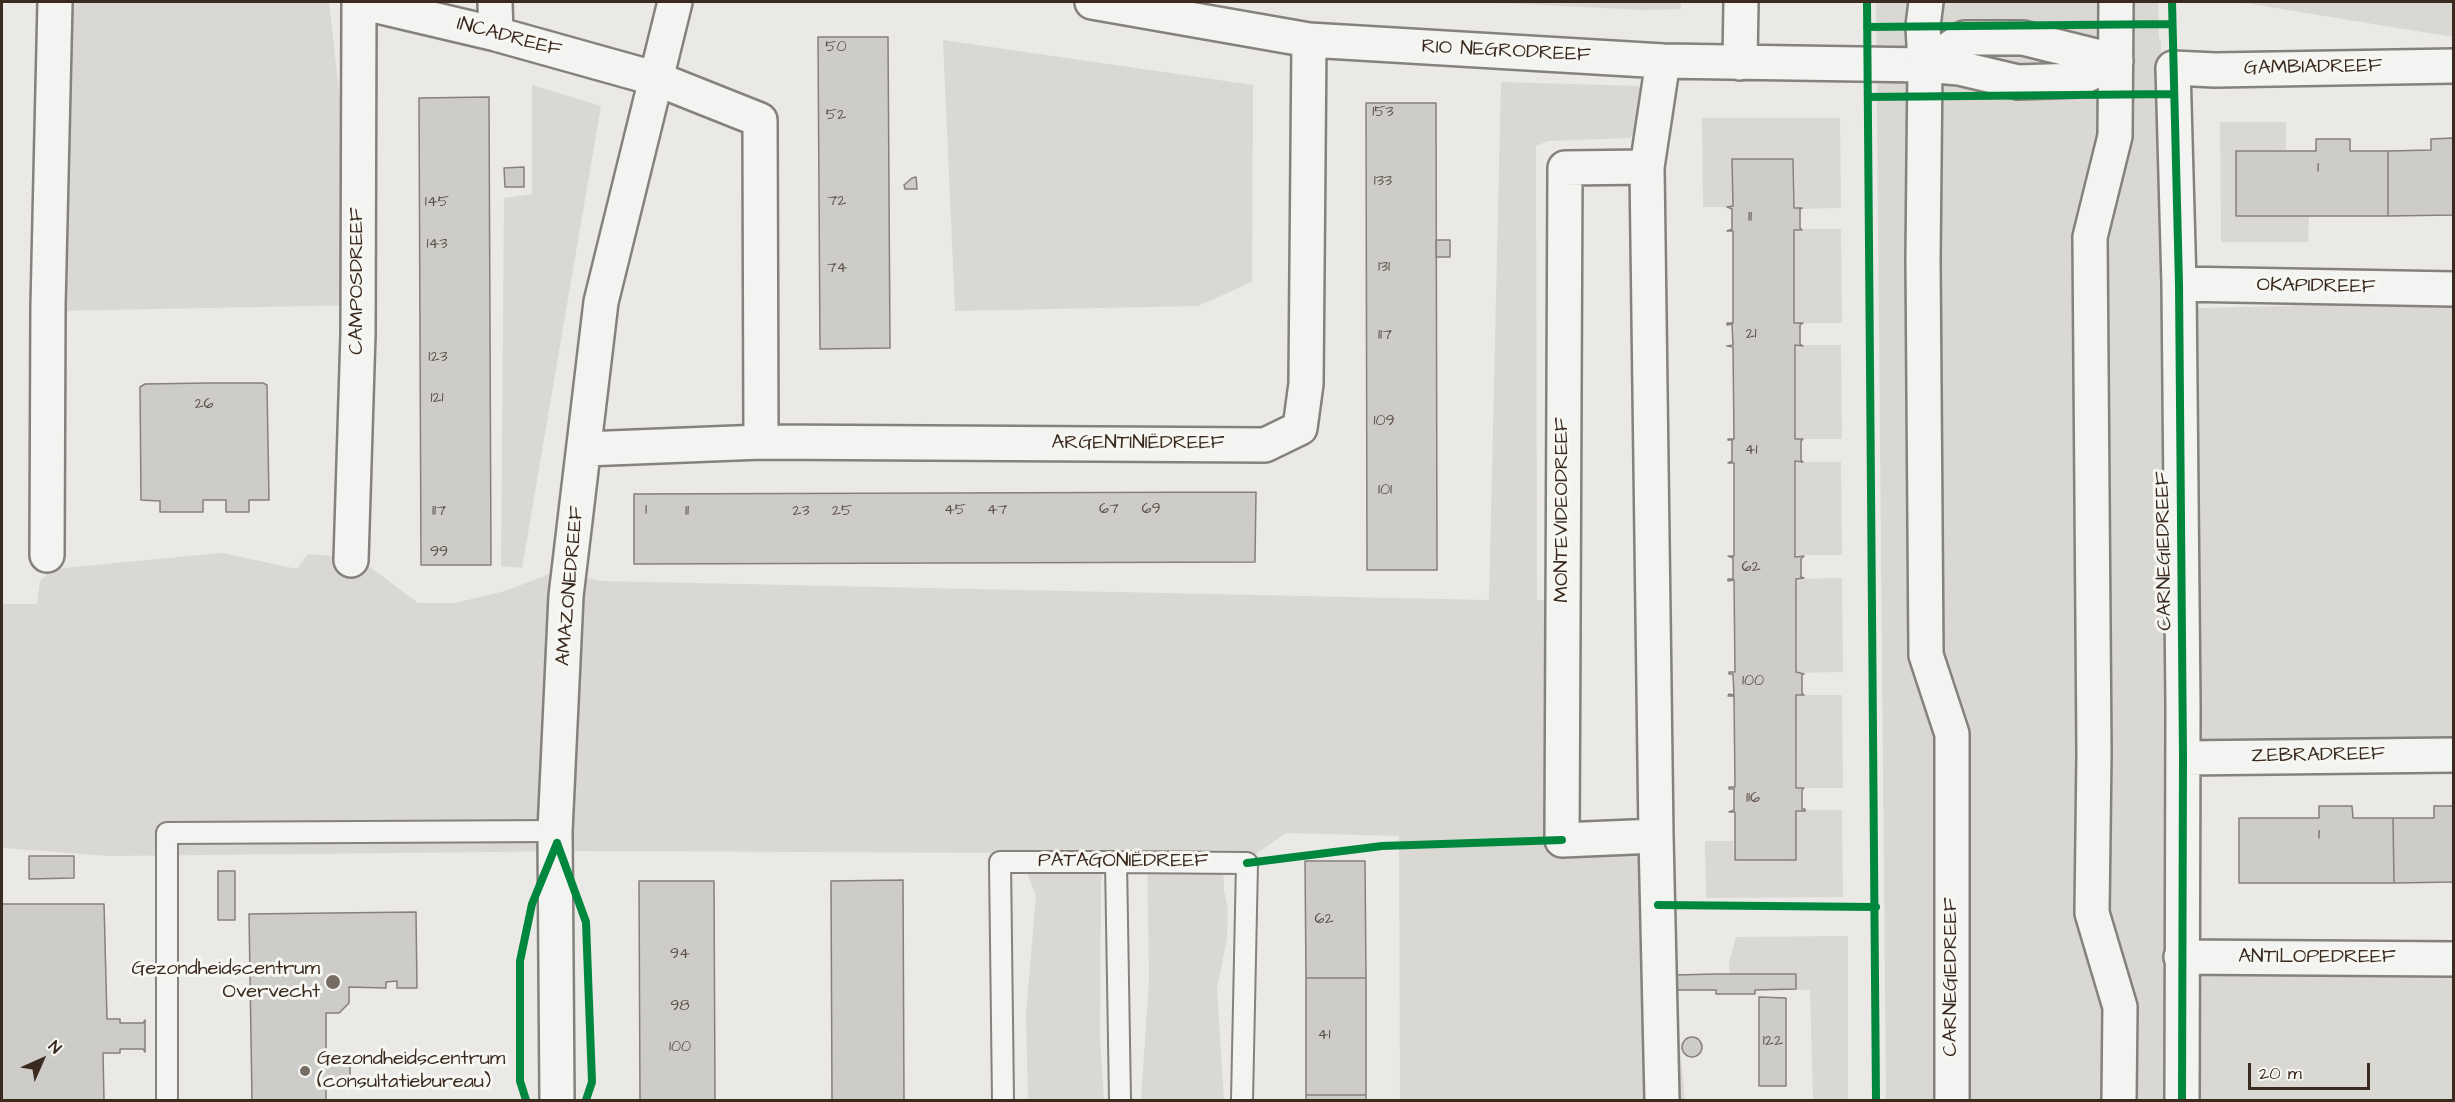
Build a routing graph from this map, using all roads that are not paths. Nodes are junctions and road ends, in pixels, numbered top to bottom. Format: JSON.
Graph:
{"nodes":[{"id":1,"x":55,"y":2,"type":"edge"},
{"id":2,"x":359,"y":2,"type":"edge"},
{"id":3,"x":495,"y":2,"type":"edge"},
{"id":4,"x":675,"y":2,"type":"edge"},
{"id":5,"x":1092,"y":2,"type":"edge"},
{"id":6,"x":1741,"y":2,"type":"edge"},
{"id":7,"x":1926,"y":2,"type":"edge"},
{"id":8,"x":2116,"y":2,"type":"edge"},
{"id":9,"x":496,"y":34,"type":"junction"},
{"id":10,"x":1310,"y":40,"type":"junction"},
{"id":11,"x":2116,"y":60,"type":"junction"},
{"id":12,"x":1663,"y":61,"type":"junction"},
{"id":13,"x":1740,"y":63,"type":"junction"},
{"id":14,"x":1925,"y":65,"type":"junction"},
{"id":15,"x":2454,"y":66,"type":"edge"},
{"id":16,"x":2173,"y":68,"type":"joint"},
{"id":17,"x":657,"y":79,"type":"junction"},
{"id":18,"x":1647,"y":167,"type":"junction"},
{"id":19,"x":2179,"y":284,"type":"junction"},
{"id":20,"x":2454,"y":289,"type":"edge"},
{"id":21,"x":761,"y":442,"type":"junction"},
{"id":22,"x":585,"y":449,"type":"junction"},
{"id":23,"x":47,"y":555,"type":"dead end"},
{"id":24,"x":351,"y":560,"type":"dead end"},
{"id":25,"x":2454,"y":755,"type":"edge"},
{"id":26,"x":2183,"y":758,"type":"junction"},
{"id":27,"x":555,"y":831,"type":"junction"},
{"id":28,"x":1656,"y":836,"type":"junction"},
{"id":29,"x":1116,"y":862,"type":"junction"},
{"id":30,"x":2181,"y":957,"type":"junction"},
{"id":31,"x":2454,"y":958,"type":"edge"},
{"id":32,"x":167,"y":1101,"type":"edge"},
{"id":33,"x":557,"y":1101,"type":"edge"},
{"id":34,"x":1003,"y":1101,"type":"edge"},
{"id":35,"x":1120,"y":1101,"type":"edge"},
{"id":36,"x":1242,"y":1101,"type":"edge"},
{"id":37,"x":1662,"y":1101,"type":"edge"},
{"id":38,"x":1952,"y":1101,"type":"edge"},
{"id":39,"x":2120,"y":1101,"type":"edge"},
{"id":40,"x":2182,"y":1101,"type":"edge"}],
"edges":[{"from":1,"to":23,"type":"street"},
{"from":2,"to":9,"type":"street","name":"INCADREEF"},
{"from":2,"to":24,"type":"street","name":"CAMPOSDREEF"},
{"from":3,"to":9,"type":"street"},
{"from":4,"to":17,"type":"street","name":"AMAZONEDREEF"},
{"from":5,"to":10,"type":"street","name":"RIO NEGRODREEF"},
{"from":6,"to":13,"type":"street"},
{"from":7,"to":14,"type":"street","name":"CARNEGIEDREEF"},
{"from":8,"to":11,"type":"street"},
{"from":9,"to":17,"type":"street","name":"INCADREEF"},
{"from":10,"to":12,"type":"street","name":"RIO NEGRODREEF"},
{"from":10,"to":21,"type":"street","name":"ARGENTINIËDREEF"},
{"from":11,"to":14,"type":"street"},
{"from":11,"to":14,"type":"street"},
{"from":11,"to":39,"type":"street"},
{"from":12,"to":13,"type":"street","name":"RIO NEGRODREEF"},
{"from":12,"to":18,"type":"street"},
{"from":13,"to":14,"type":"street","name":"RIO NEGRODREEF"},
{"from":14,"to":38,"type":"street","name":"CARNEGIEDREEF"},
{"from":15,"to":16,"type":"street","name":"GAMBIADREEF"},
{"from":16,"to":19,"type":"street","name":"CARNEGIEDREEF"},
{"from":17,"to":21,"type":"street"},
{"from":17,"to":22,"type":"street","name":"AMAZONEDREEF"},
{"from":18,"to":28,"type":"street"},
{"from":18,"to":28,"type":"street","name":"MONTEVIDEODREEF"},
{"from":19,"to":20,"type":"street","name":"OKAPIDREEF"},
{"from":19,"to":26,"type":"street","name":"CARNEGIEDREEF"},
{"from":21,"to":22,"type":"street","name":"ARGENTINIËDREEF"},
{"from":22,"to":27,"type":"street","name":"AMAZONEDREEF"},
{"from":25,"to":26,"type":"street","name":"ZEBRADREEF"},
{"from":26,"to":30,"type":"street","name":"CARNEGIEDREEF"},
{"from":27,"to":32,"type":"lane"},
{"from":27,"to":33,"type":"street","name":"AMAZONEDREEF"},
{"from":28,"to":37,"type":"street"},
{"from":29,"to":34,"type":"lane","name":"PATAGONIËDREEF"},
{"from":29,"to":35,"type":"lane"},
{"from":29,"to":36,"type":"lane","name":"PATAGONIËDREEF"},
{"from":30,"to":31,"type":"street","name":"ANTILOPEDREEF"},
{"from":30,"to":40,"type":"street","name":"CARNEGIEDREEF"}]}
